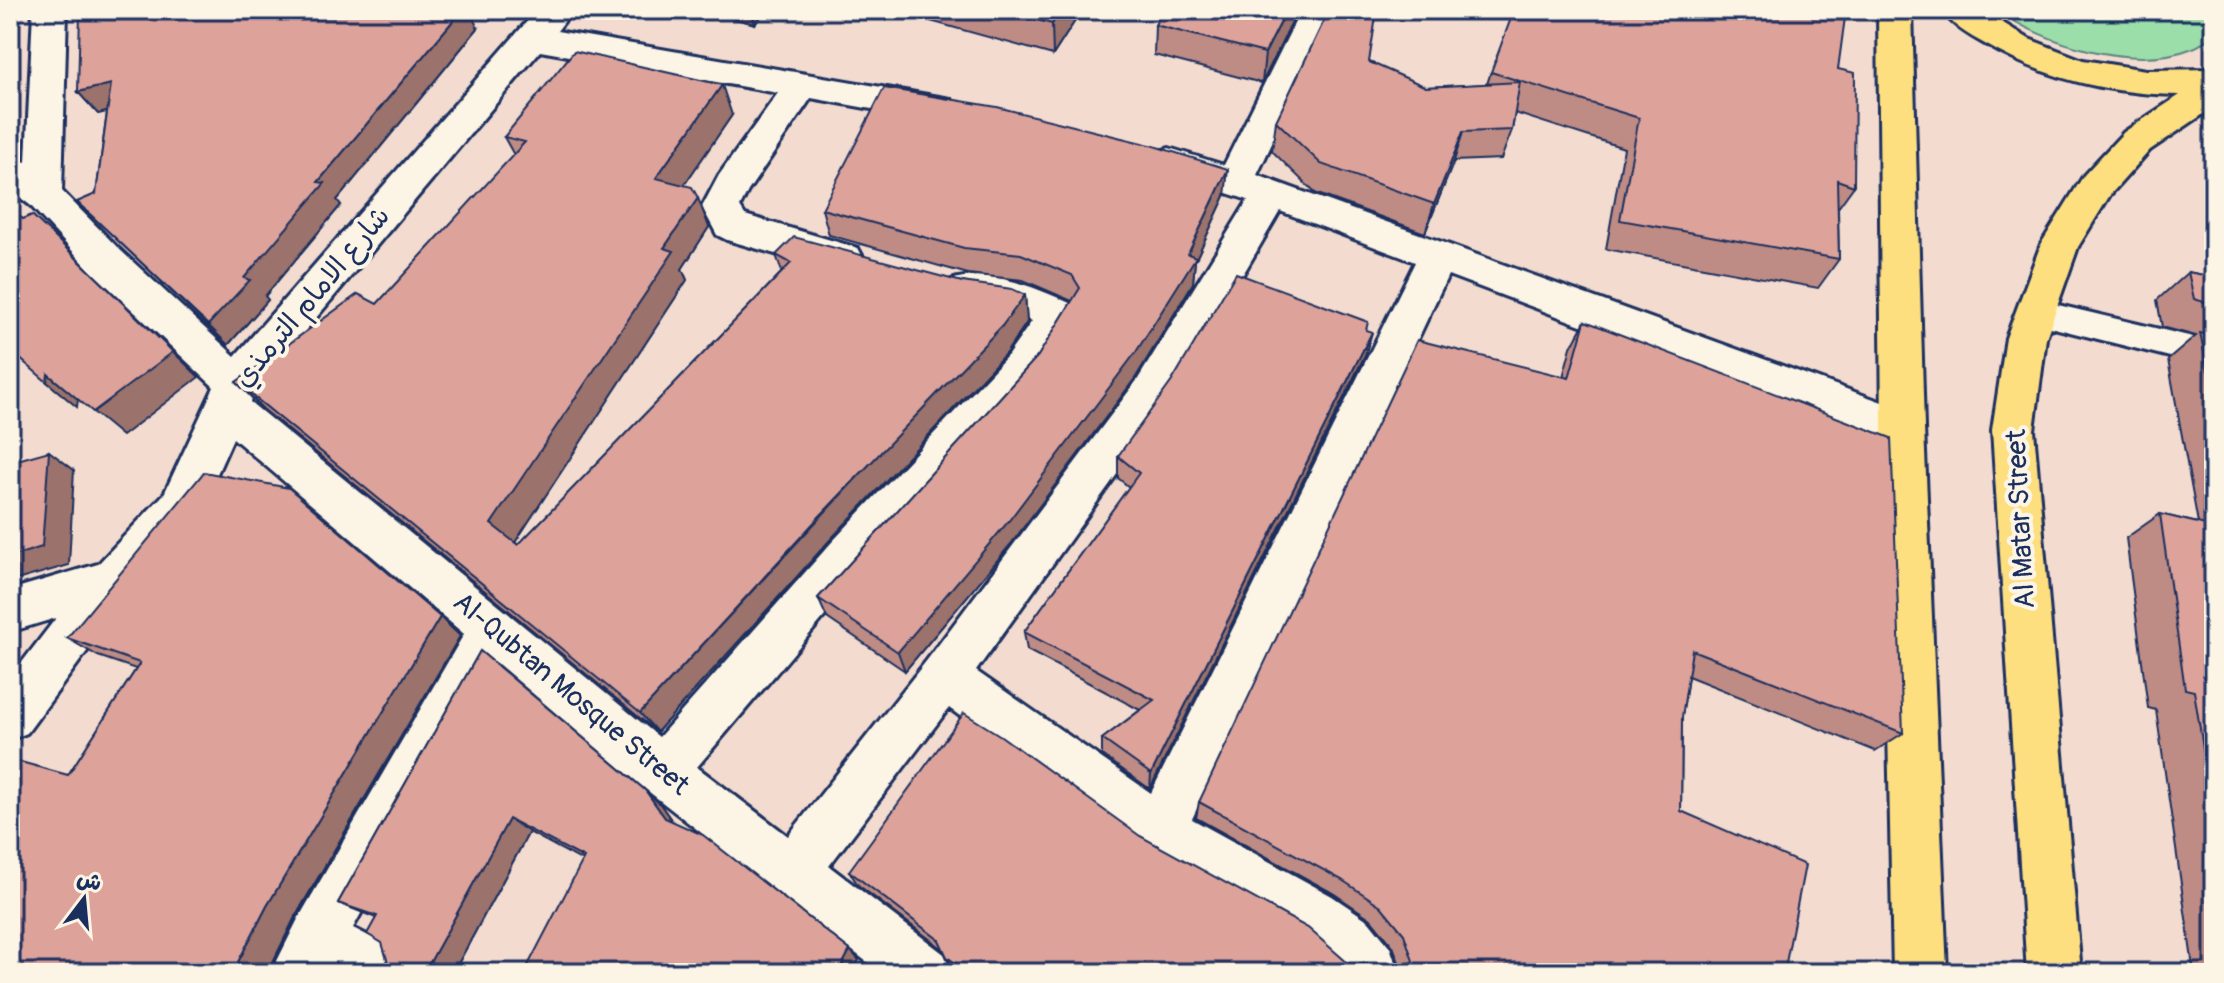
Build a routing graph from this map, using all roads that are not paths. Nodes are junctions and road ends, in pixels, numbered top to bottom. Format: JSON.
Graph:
{"nodes":[{"id":1,"x":50,"y":10,"type":"edge"},
{"id":2,"x":1318,"y":10,"type":"edge"},
{"id":3,"x":1895,"y":10,"type":"edge"},
{"id":4,"x":1959,"y":10,"type":"edge"},
{"id":5,"x":543,"y":24,"type":"edge"},
{"id":6,"x":2214,"y":81,"type":"edge"},
{"id":7,"x":802,"y":85,"type":"junction"},
{"id":8,"x":2214,"y":90,"type":"edge"},
{"id":9,"x":970,"y":114,"type":"edge"},
{"id":10,"x":1142,"y":154,"type":"edge"},
{"id":11,"x":10,"y":170,"type":"edge"},
{"id":12,"x":1253,"y":187,"type":"junction"},
{"id":13,"x":43,"y":195,"type":"junction"},
{"id":14,"x":1438,"y":255,"type":"junction"},
{"id":15,"x":872,"y":267,"type":"edge"},
{"id":16,"x":927,"y":282,"type":"edge"},
{"id":17,"x":2037,"y":312,"type":"junction"},
{"id":18,"x":2214,"y":355,"type":"edge"},
{"id":19,"x":231,"y":394,"type":"junction"},
{"id":20,"x":1903,"y":428,"type":"junction"},
{"id":21,"x":113,"y":580,"type":"junction"},
{"id":22,"x":10,"y":611,"type":"edge"},
{"id":23,"x":492,"y":630,"type":"junction"},
{"id":24,"x":944,"y":676,"type":"junction"},
{"id":25,"x":10,"y":717,"type":"edge"},
{"id":26,"x":662,"y":771,"type":"junction"},
{"id":27,"x":1160,"y":830,"type":"junction"},
{"id":28,"x":792,"y":872,"type":"junction"},
{"id":29,"x":307,"y":956,"type":"edge"},
{"id":30,"x":385,"y":973,"type":"edge"},
{"id":31,"x":925,"y":973,"type":"edge"},
{"id":32,"x":1372,"y":973,"type":"edge"},
{"id":33,"x":1920,"y":973,"type":"edge"},
{"id":34,"x":2054,"y":973,"type":"edge"}],
"edges":[{"from":1,"to":13,"type":"street"},
{"from":2,"to":12,"type":"street"},
{"from":3,"to":20,"type":"main road"},
{"from":4,"to":6,"type":"main road"},
{"from":5,"to":7,"type":"street"},
{"from":5,"to":19,"type":"street","name":"شارع الامام الترمذي"},
{"from":7,"to":9,"type":"street"},
{"from":7,"to":15,"type":"street"},
{"from":8,"to":17,"type":"main road","name":"Al Matar Street"},
{"from":10,"to":12,"type":"street"},
{"from":11,"to":13,"type":"street","name":"Al-Qubtan Mosque Street"},
{"from":12,"to":14,"type":"street"},
{"from":12,"to":24,"type":"street"},
{"from":13,"to":19,"type":"street","name":"Al-Qubtan Mosque Street"},
{"from":14,"to":20,"type":"street"},
{"from":14,"to":27,"type":"street"},
{"from":16,"to":26,"type":"street"},
{"from":17,"to":18,"type":"lane"},
{"from":17,"to":34,"type":"main road","name":"Al Matar Street"},
{"from":19,"to":21,"type":"street","name":"شارع الامام الترمذي"},
{"from":19,"to":23,"type":"street","name":"Al-Qubtan Mosque Street"},
{"from":20,"to":33,"type":"main road"},
{"from":21,"to":22,"type":"street"},
{"from":21,"to":25,"type":"street","name":"شارع الامام الترمذي"},
{"from":23,"to":26,"type":"street","name":"Al-Qubtan Mosque Street"},
{"from":23,"to":29,"type":"street"},
{"from":24,"to":27,"type":"street"},
{"from":24,"to":28,"type":"street"},
{"from":26,"to":28,"type":"street","name":"Al-Qubtan Mosque Street"},
{"from":27,"to":32,"type":"street"},
{"from":28,"to":31,"type":"street","name":"Al-Qubtan Mosque Street"},
{"from":29,"to":30,"type":"street"}]}
